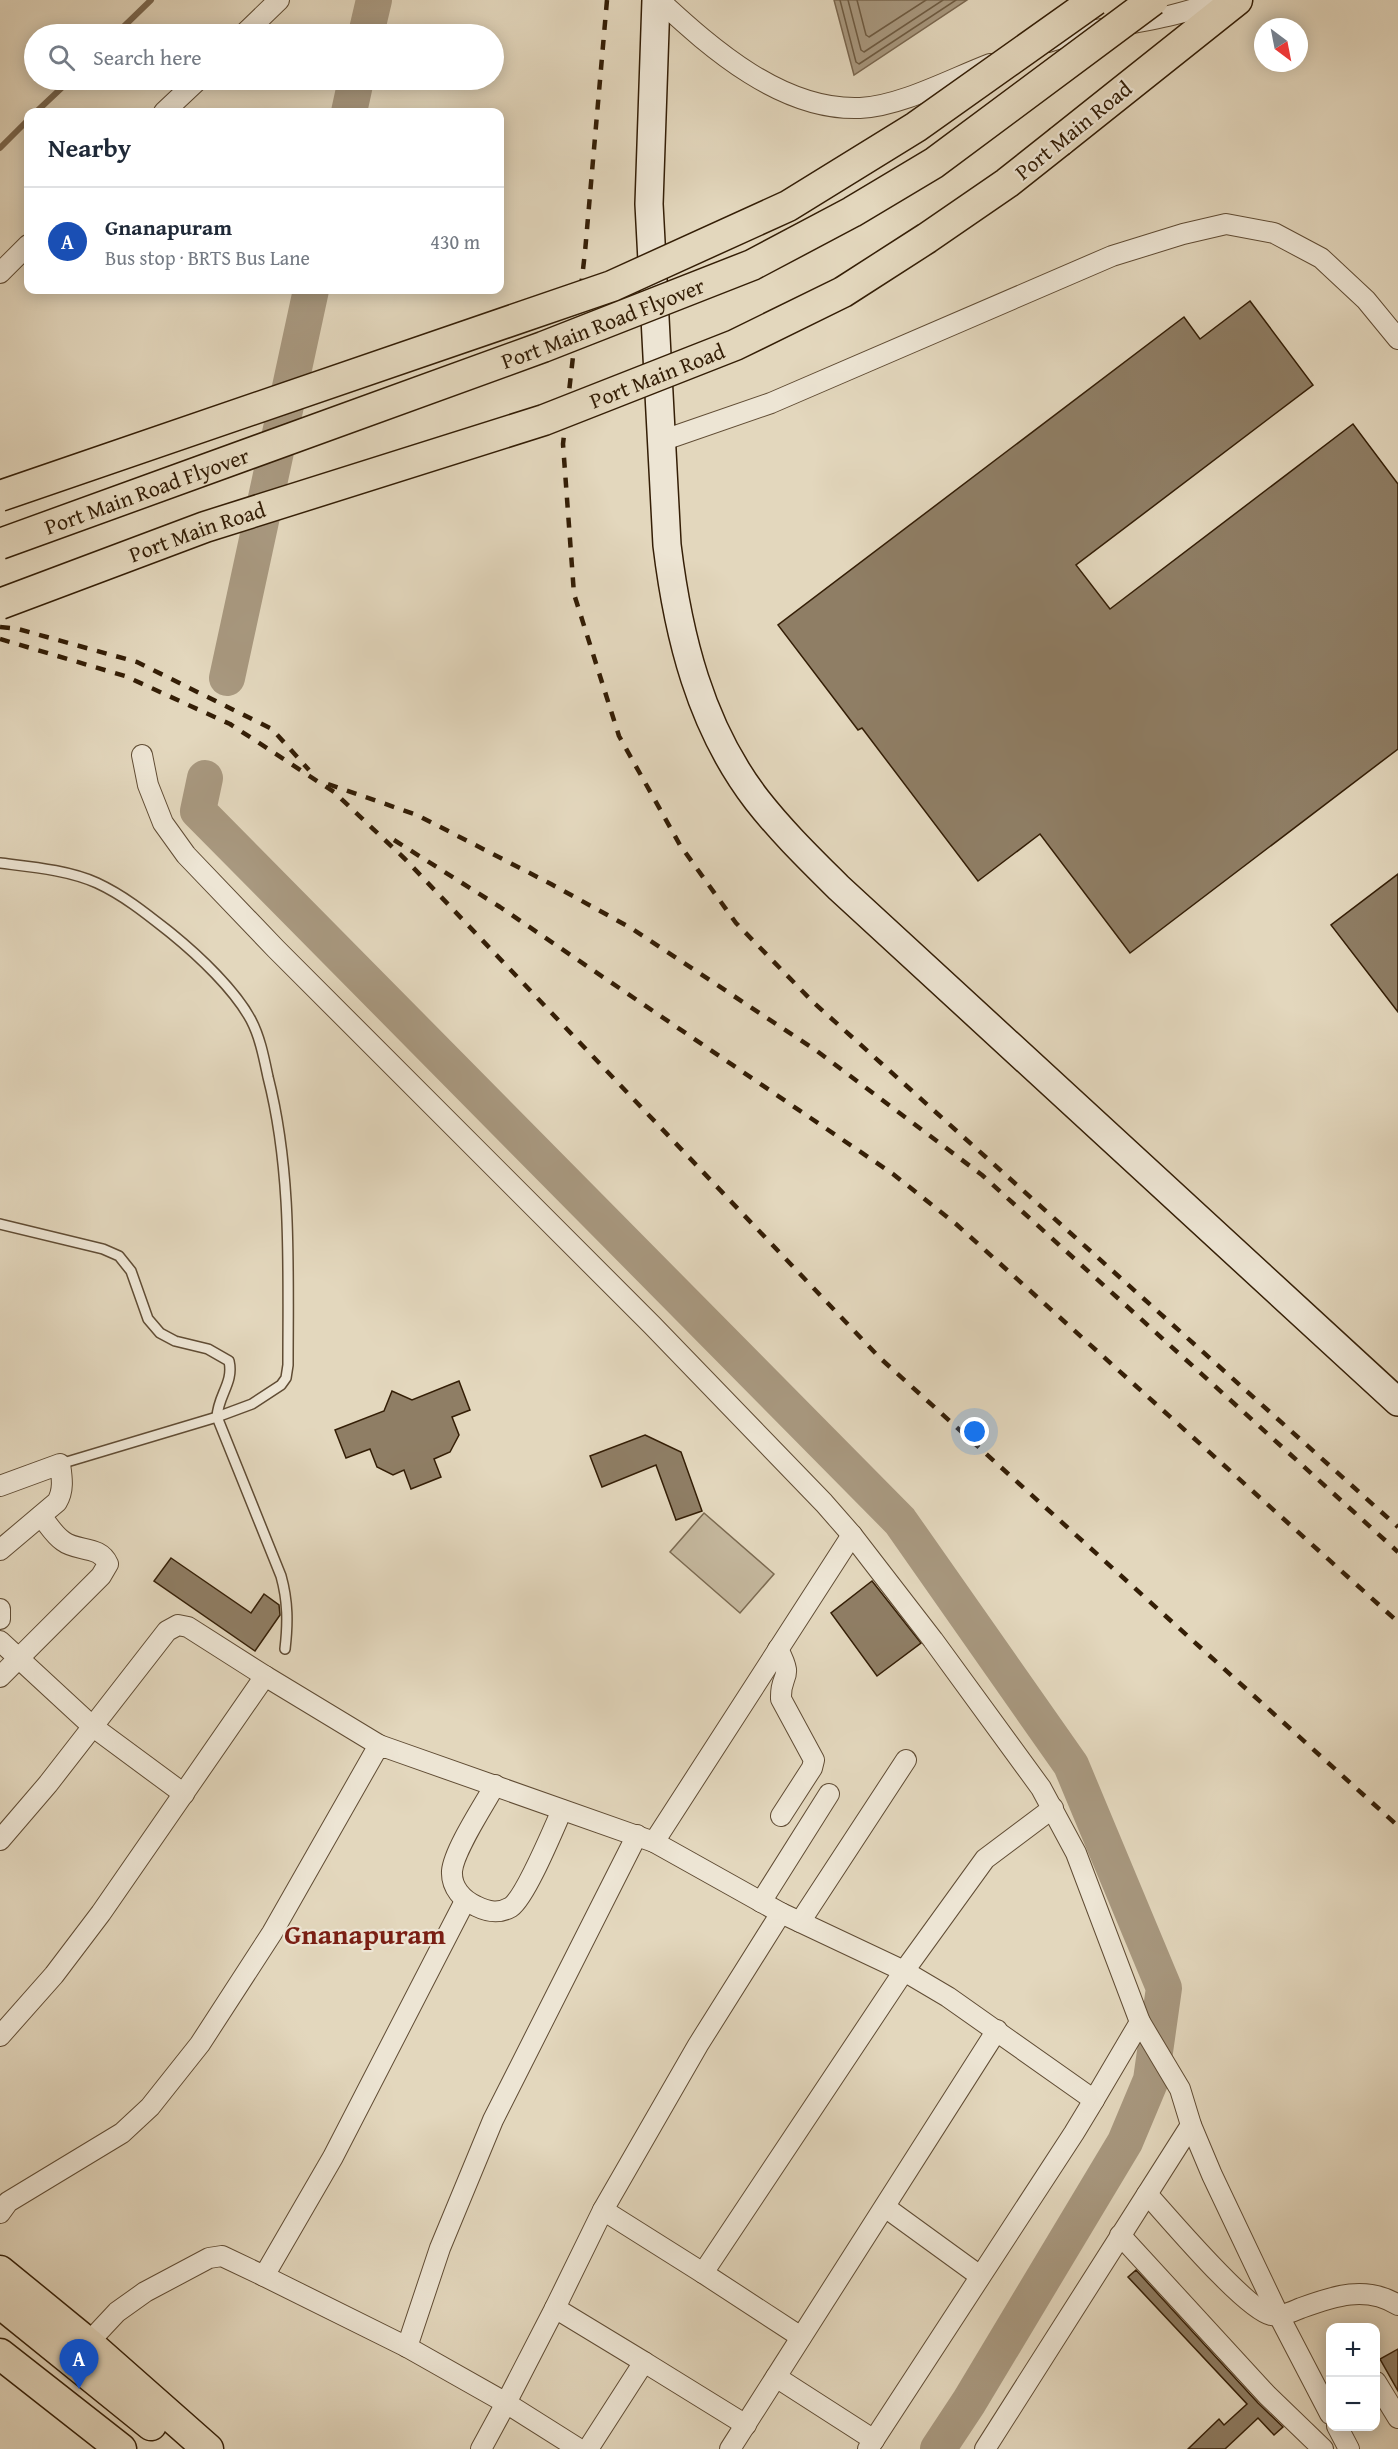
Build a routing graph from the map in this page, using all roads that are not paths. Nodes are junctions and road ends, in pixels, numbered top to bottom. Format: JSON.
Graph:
{"nodes":[{"id":1,"x":279,"y":0,"type":"edge"},
{"id":2,"x":657,"y":0,"type":"edge"},
{"id":3,"x":1095,"y":0,"type":"edge"},
{"id":4,"x":1154,"y":0,"type":"edge"},
{"id":5,"x":1220,"y":0,"type":"edge"},
{"id":6,"x":1237,"y":0,"type":"edge"},
{"id":7,"x":254,"y":24,"type":"edge"},
{"id":8,"x":187,"y":90,"type":"edge"},
{"id":9,"x":168,"y":108,"type":"edge"},
{"id":10,"x":24,"y":249,"type":"edge"},
{"id":11,"x":0,"y":273,"type":"edge"},
{"id":12,"x":1398,"y":339,"type":"edge"},
{"id":13,"x":661,"y":441,"type":"junction"},
{"id":14,"x":0,"y":496,"type":"edge"},
{"id":15,"x":0,"y":544,"type":"edge"},
{"id":16,"x":0,"y":604,"type":"edge"},
{"id":17,"x":142,"y":755,"type":"dead end"},
{"id":18,"x":0,"y":863,"type":"edge"},
{"id":19,"x":0,"y":1224,"type":"edge"},
{"id":20,"x":1398,"y":1402,"type":"edge"},
{"id":21,"x":217,"y":1417,"type":"junction"},
{"id":22,"x":60,"y":1464,"type":"junction"},
{"id":23,"x":0,"y":1486,"type":"edge"},
{"id":24,"x":41,"y":1516,"type":"junction"},
{"id":25,"x":852,"y":1535,"type":"junction"},
{"id":26,"x":0,"y":1550,"type":"edge"},
{"id":27,"x":0,"y":1610,"type":"edge"},
{"id":28,"x":0,"y":1619,"type":"edge"},
{"id":29,"x":0,"y":1641,"type":"edge"},
{"id":30,"x":285,"y":1649,"type":"dead end"},
{"id":31,"x":778,"y":1650,"type":"junction"},
{"id":32,"x":19,"y":1659,"type":"junction"},
{"id":33,"x":265,"y":1676,"type":"junction"},
{"id":34,"x":0,"y":1677,"type":"edge"},
{"id":35,"x":93,"y":1726,"type":"junction"},
{"id":36,"x":379,"y":1746,"type":"junction"},
{"id":37,"x":906,"y":1760,"type":"dead end"},
{"id":38,"x":495,"y":1785,"type":"junction"},
{"id":39,"x":184,"y":1794,"type":"junction"},
{"id":40,"x":829,"y":1794,"type":"dead end"},
{"id":41,"x":1053,"y":1808,"type":"junction"},
{"id":42,"x":562,"y":1810,"type":"junction"},
{"id":43,"x":781,"y":1816,"type":"dead end"},
{"id":44,"x":646,"y":1839,"type":"junction"},
{"id":45,"x":0,"y":1840,"type":"edge"},
{"id":46,"x":465,"y":1901,"type":"junction"},
{"id":47,"x":761,"y":1902,"type":"junction"},
{"id":48,"x":782,"y":1913,"type":"junction"},
{"id":49,"x":800,"y":1922,"type":"junction"},
{"id":50,"x":904,"y":1971,"type":"junction"},
{"id":51,"x":1144,"y":2029,"type":"junction"},
{"id":52,"x":997,"y":2030,"type":"junction"},
{"id":53,"x":0,"y":2036,"type":"edge"},
{"id":54,"x":1094,"y":2100,"type":"junction"},
{"id":55,"x":1191,"y":2124,"type":"junction"},
{"id":56,"x":1147,"y":2194,"type":"junction"},
{"id":57,"x":885,"y":2207,"type":"junction"},
{"id":58,"x":603,"y":2210,"type":"junction"},
{"id":59,"x":0,"y":2213,"type":"edge"},
{"id":60,"x":1120,"y":2235,"type":"junction"},
{"id":61,"x":0,"y":2271,"type":"edge"},
{"id":62,"x":703,"y":2273,"type":"junction"},
{"id":63,"x":264,"y":2276,"type":"junction"},
{"id":64,"x":980,"y":2276,"type":"junction"},
{"id":65,"x":0,"y":2303,"type":"edge"},
{"id":66,"x":1398,"y":2305,"type":"edge"},
{"id":67,"x":555,"y":2308,"type":"junction"},
{"id":68,"x":1279,"y":2316,"type":"junction"},
{"id":69,"x":801,"y":2337,"type":"junction"},
{"id":70,"x":88,"y":2343,"type":"junction"},
{"id":71,"x":407,"y":2348,"type":"junction"},
{"id":72,"x":0,"y":2354,"type":"edge"},
{"id":73,"x":644,"y":2362,"type":"junction"},
{"id":74,"x":776,"y":2377,"type":"junction"},
{"id":75,"x":1380,"y":2393,"type":"edge"},
{"id":76,"x":506,"y":2403,"type":"junction"},
{"id":77,"x":1326,"y":2406,"type":"edge"},
{"id":78,"x":1388,"y":2415,"type":"edge"},
{"id":79,"x":746,"y":2425,"type":"junction"},
{"id":80,"x":871,"y":2444,"type":"edge"},
{"id":81,"x":121,"y":2449,"type":"edge"},
{"id":82,"x":181,"y":2449,"type":"edge"},
{"id":83,"x":208,"y":2449,"type":"edge"},
{"id":84,"x":482,"y":2449,"type":"edge"},
{"id":85,"x":579,"y":2449,"type":"edge"},
{"id":86,"x":588,"y":2449,"type":"edge"},
{"id":87,"x":730,"y":2449,"type":"edge"},
{"id":88,"x":985,"y":2449,"type":"edge"},
{"id":89,"x":1323,"y":2449,"type":"edge"}],
"edges":[{"from":1,"to":7,"type":"street"},
{"from":2,"to":5,"type":"street"},
{"from":2,"to":13,"type":"street"},
{"from":3,"to":14,"type":"main road","name":"Port Main Road Flyover","bridge":true},
{"from":4,"to":15,"type":"main road","name":"Port Main Road Flyover","bridge":true},
{"from":6,"to":16,"type":"main road","name":"Port Main Road","bridge":true},
{"from":8,"to":9,"type":"street"},
{"from":10,"to":11,"type":"street"},
{"from":12,"to":13,"type":"street"},
{"from":13,"to":20,"type":"street"},
{"from":17,"to":25,"type":"street"},
{"from":18,"to":21,"type":"lane"},
{"from":19,"to":21,"type":"lane"},
{"from":21,"to":22,"type":"lane"},
{"from":21,"to":30,"type":"lane"},
{"from":22,"to":23,"type":"street"},
{"from":22,"to":24,"type":"street"},
{"from":24,"to":26,"type":"street"},
{"from":24,"to":32,"type":"street"},
{"from":25,"to":31,"type":"street"},
{"from":25,"to":41,"type":"street"},
{"from":27,"to":28,"type":"street"},
{"from":29,"to":32,"type":"street"},
{"from":31,"to":43,"type":"street"},
{"from":31,"to":44,"type":"street"},
{"from":32,"to":34,"type":"street"},
{"from":32,"to":35,"type":"street"},
{"from":33,"to":35,"type":"street"},
{"from":33,"to":36,"type":"street"},
{"from":33,"to":39,"type":"street"},
{"from":35,"to":39,"type":"street"},
{"from":35,"to":45,"type":"street"},
{"from":36,"to":38,"type":"street"},
{"from":36,"to":59,"type":"street"},
{"from":37,"to":49,"type":"street"},
{"from":38,"to":42,"type":"street"},
{"from":38,"to":46,"type":"street"},
{"from":39,"to":53,"type":"street"},
{"from":40,"to":47,"type":"street"},
{"from":41,"to":50,"type":"street"},
{"from":41,"to":51,"type":"street"},
{"from":42,"to":44,"type":"street"},
{"from":42,"to":46,"type":"street"},
{"from":44,"to":47,"type":"street"},
{"from":44,"to":71,"type":"street"},
{"from":46,"to":63,"type":"street"},
{"from":47,"to":48,"type":"street"},
{"from":48,"to":49,"type":"street"},
{"from":48,"to":58,"type":"street"},
{"from":49,"to":50,"type":"street"},
{"from":50,"to":52,"type":"street"},
{"from":50,"to":62,"type":"street"},
{"from":51,"to":54,"type":"street"},
{"from":51,"to":55,"type":"street"},
{"from":52,"to":54,"type":"street"},
{"from":52,"to":57,"type":"street"},
{"from":54,"to":64,"type":"street"},
{"from":55,"to":56,"type":"street"},
{"from":55,"to":68,"type":"street"},
{"from":56,"to":60,"type":"street"},
{"from":56,"to":68,"type":"street"},
{"from":57,"to":64,"type":"street"},
{"from":57,"to":69,"type":"street"},
{"from":58,"to":62,"type":"street"},
{"from":58,"to":67,"type":"street"},
{"from":60,"to":88,"type":"street"},
{"from":60,"to":89,"type":"street"},
{"from":61,"to":70,"type":"main road"},
{"from":62,"to":69,"type":"street"},
{"from":63,"to":70,"type":"street"},
{"from":63,"to":71,"type":"street"},
{"from":64,"to":80,"type":"street"},
{"from":65,"to":82,"type":"main road"},
{"from":66,"to":68,"type":"street"},
{"from":67,"to":73,"type":"street"},
{"from":67,"to":76,"type":"street"},
{"from":68,"to":77,"type":"street"},
{"from":69,"to":74,"type":"street"},
{"from":70,"to":83,"type":"main road"},
{"from":71,"to":76,"type":"street"},
{"from":72,"to":81,"type":"main road"},
{"from":73,"to":79,"type":"street"},
{"from":73,"to":86,"type":"street"},
{"from":74,"to":79,"type":"street"},
{"from":74,"to":80,"type":"street"},
{"from":75,"to":78,"type":"street"},
{"from":76,"to":84,"type":"street"},
{"from":76,"to":85,"type":"street"},
{"from":79,"to":87,"type":"street"}]}
